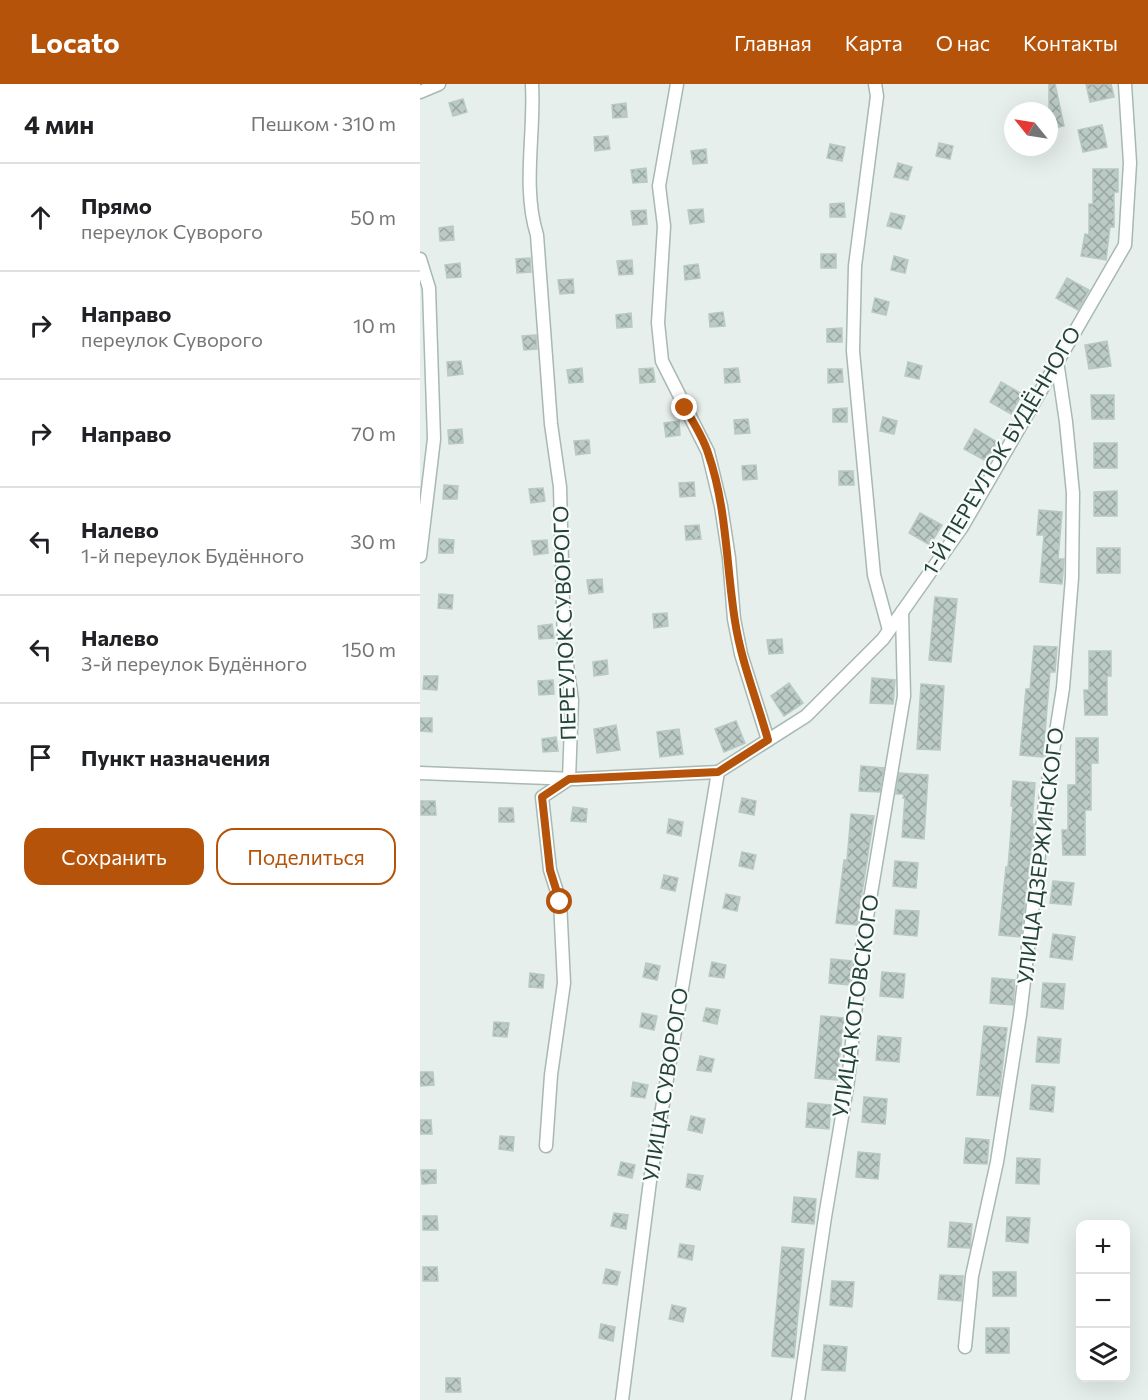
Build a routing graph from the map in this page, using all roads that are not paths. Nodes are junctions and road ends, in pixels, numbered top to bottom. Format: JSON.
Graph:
{"nodes":[{"id":1,"x":439,"y":84,"type":"edge"},
{"id":2,"x":532,"y":84,"type":"edge"},
{"id":3,"x":677,"y":84,"type":"edge"},
{"id":4,"x":875,"y":84,"type":"edge"},
{"id":5,"x":1125,"y":84,"type":"edge"},
{"id":6,"x":420,"y":92,"type":"edge"},
{"id":7,"x":420,"y":259,"type":"edge"},
{"id":8,"x":1057,"y":361,"type":"junction"},
{"id":9,"x":420,"y":556,"type":"edge"},
{"id":10,"x":902,"y":612,"type":"junction"},
{"id":11,"x":889,"y":630,"type":"junction"},
{"id":12,"x":768,"y":740,"type":"junction"},
{"id":13,"x":718,"y":772,"type":"junction"},
{"id":14,"x":420,"y":773,"type":"edge"},
{"id":15,"x":569,"y":779,"type":"junction"},
{"id":16,"x":546,"y":1146,"type":"dead end"},
{"id":17,"x":965,"y":1347,"type":"dead end"},
{"id":18,"x":622,"y":1400,"type":"edge"},
{"id":19,"x":798,"y":1400,"type":"edge"}],
"edges":[{"from":1,"to":6,"type":"street"},
{"from":2,"to":15,"type":"street","name":"ПЕРЕУЛОК СУВОРОГО"},
{"from":3,"to":12,"type":"street"},
{"from":4,"to":11,"type":"street"},
{"from":5,"to":8,"type":"street","name":"1-Й ПЕРЕУЛОК БУДЁННОГО"},
{"from":7,"to":9,"type":"street"},
{"from":8,"to":10,"type":"street","name":"1-Й ПЕРЕУЛОК БУДЁННОГО"},
{"from":8,"to":17,"type":"street","name":"УЛИЦА ДЗЕРЖИНСКОГО"},
{"from":10,"to":11,"type":"street","name":"1-Й ПЕРЕУЛОК БУДЁННОГО"},
{"from":10,"to":19,"type":"street","name":"УЛИЦА КОТОВСКОГО"},
{"from":11,"to":12,"type":"street","name":"1-Й ПЕРЕУЛОК БУДЁННОГО"},
{"from":12,"to":13,"type":"street","name":"1-Й ПЕРЕУЛОК БУДЁННОГО"},
{"from":13,"to":15,"type":"street"},
{"from":13,"to":18,"type":"street","name":"УЛИЦА СУВОРОГО"},
{"from":14,"to":15,"type":"street"},
{"from":15,"to":16,"type":"street"}]}
